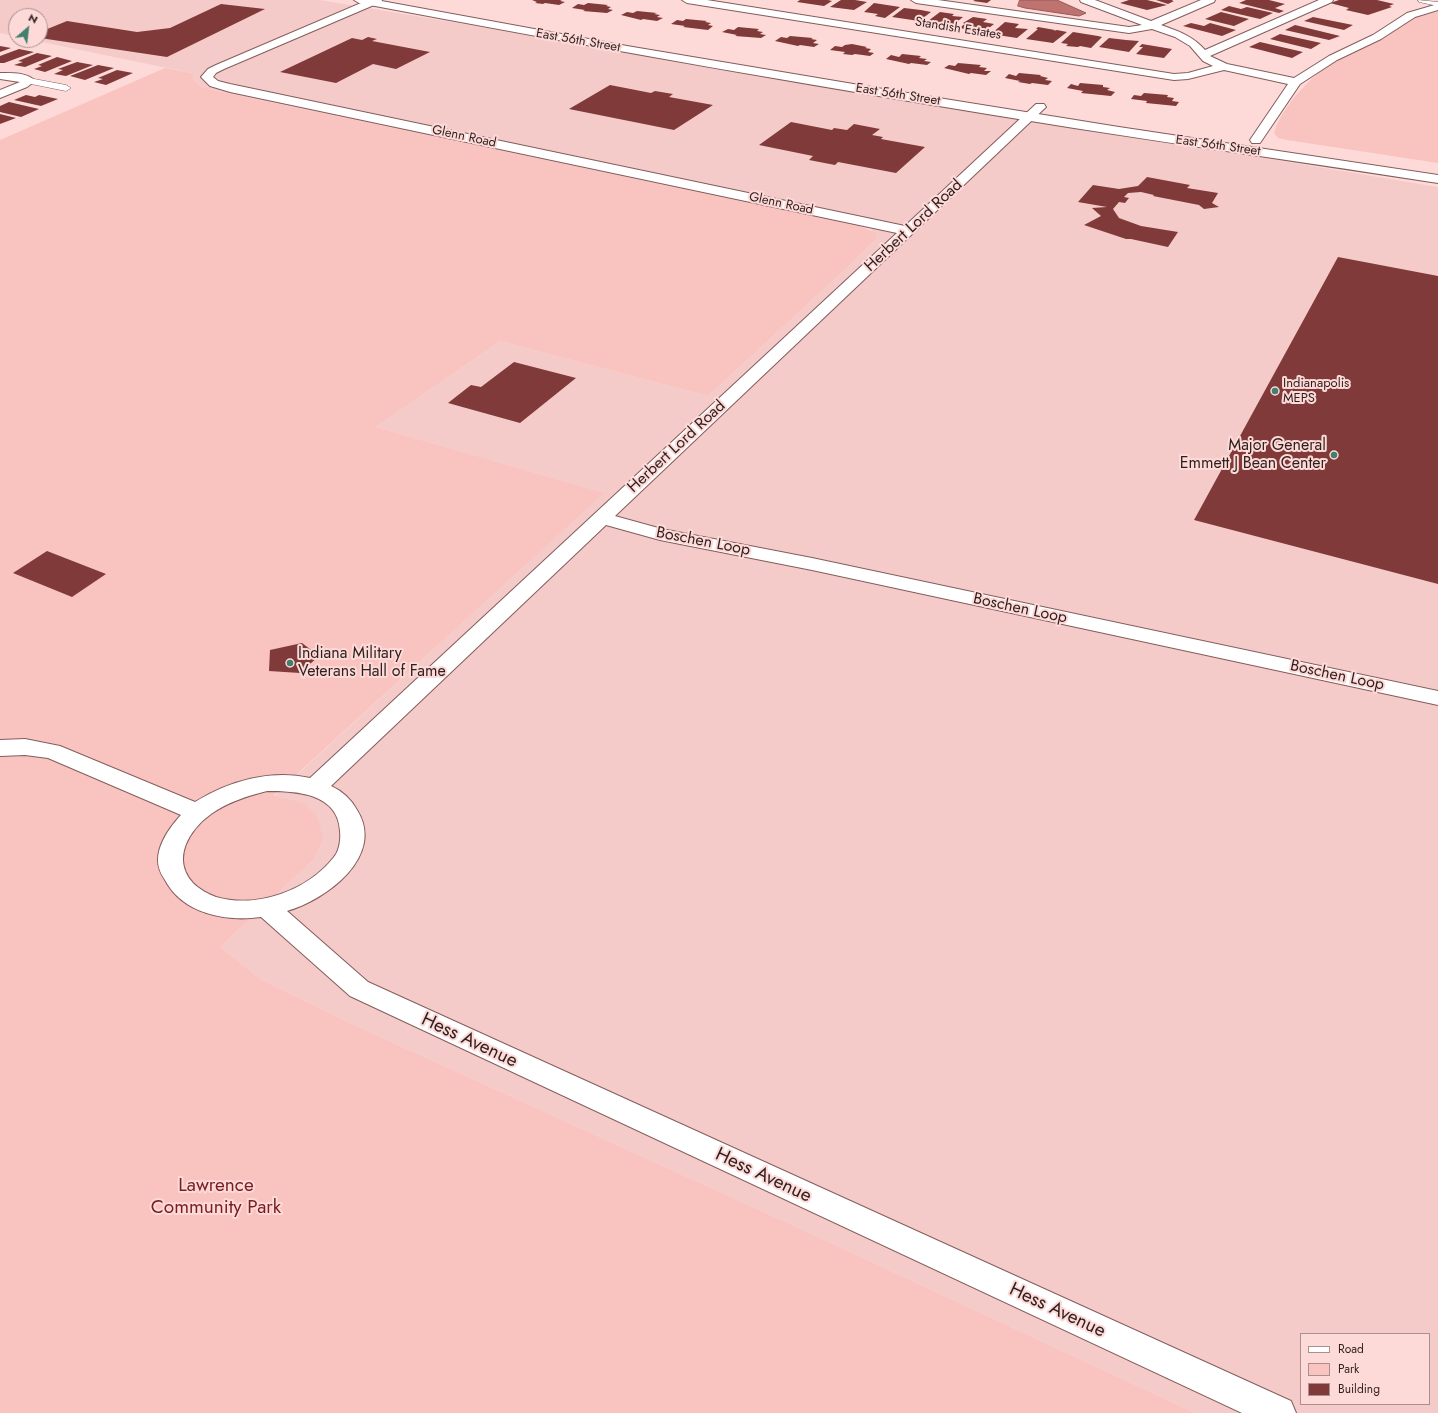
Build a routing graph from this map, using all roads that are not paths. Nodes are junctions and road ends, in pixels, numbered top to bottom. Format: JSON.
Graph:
{"nodes":[{"id":1,"x":414,"y":0,"type":"edge"},
{"id":2,"x":688,"y":0,"type":"edge"},
{"id":3,"x":916,"y":0,"type":"edge"},
{"id":4,"x":1085,"y":0,"type":"edge"},
{"id":5,"x":1210,"y":0,"type":"edge"},
{"id":6,"x":1328,"y":0,"type":"edge"},
{"id":7,"x":1422,"y":0,"type":"edge"},
{"id":8,"x":369,"y":1,"type":"edge"},
{"id":9,"x":1438,"y":4,"type":"edge"},
{"id":10,"x":1438,"y":7,"type":"edge"},
{"id":11,"x":1151,"y":25,"type":"junction"},
{"id":12,"x":1203,"y":55,"type":"junction"},
{"id":13,"x":1226,"y":68,"type":"junction"},
{"id":14,"x":0,"y":76,"type":"edge"},
{"id":15,"x":850,"y":76,"type":"dead end"},
{"id":16,"x":29,"y":81,"type":"junction"},
{"id":17,"x":1294,"y":85,"type":"junction"},
{"id":18,"x":66,"y":88,"type":"dead end"},
{"id":19,"x":0,"y":94,"type":"edge"},
{"id":20,"x":1032,"y":109,"type":"junction"},
{"id":21,"x":1256,"y":140,"type":"junction"},
{"id":22,"x":1438,"y":167,"type":"edge"},
{"id":23,"x":1438,"y":178,"type":"edge"},
{"id":24,"x":908,"y":231,"type":"junction"},
{"id":25,"x":602,"y":518,"type":"junction"},
{"id":26,"x":1438,"y":698,"type":"edge"},
{"id":27,"x":0,"y":748,"type":"edge"},
{"id":28,"x":314,"y":788,"type":"junction"},
{"id":29,"x":197,"y":812,"type":"junction"},
{"id":30,"x":267,"y":908,"type":"junction"},
{"id":31,"x":1279,"y":1413,"type":"edge"}],
"edges":[{"from":1,"to":15,"type":"street","name":"East 56th Street"},
{"from":2,"to":13,"type":"street","name":"Standish Estates"},
{"from":3,"to":11,"type":"street"},
{"from":4,"to":11,"type":"street"},
{"from":5,"to":11,"type":"street"},
{"from":6,"to":12,"type":"street"},
{"from":7,"to":9,"type":"lane"},
{"from":8,"to":20,"type":"street","name":"East 56th Street"},
{"from":8,"to":24,"type":"street","name":"Glenn Road"},
{"from":10,"to":17,"type":"street"},
{"from":11,"to":12,"type":"street"},
{"from":12,"to":13,"type":"street"},
{"from":13,"to":17,"type":"street"},
{"from":14,"to":16,"type":"street"},
{"from":16,"to":18,"type":"lane"},
{"from":16,"to":19,"type":"street"},
{"from":17,"to":21,"type":"street"},
{"from":20,"to":21,"type":"street","name":"East 56th Street"},
{"from":20,"to":23,"type":"street","name":"East 56th Street"},
{"from":20,"to":24,"type":"street","name":"Herbert Lord Road"},
{"from":21,"to":22,"type":"street","name":"East 56th Street"},
{"from":24,"to":25,"type":"street","name":"Herbert Lord Road"},
{"from":25,"to":26,"type":"street","name":"Boschen Loop"},
{"from":25,"to":28,"type":"street","name":"Herbert Lord Road"},
{"from":27,"to":29,"type":"street"},
{"from":28,"to":29,"type":"street"},
{"from":28,"to":30,"type":"street"},
{"from":29,"to":30,"type":"street"},
{"from":30,"to":31,"type":"street","name":"Hess Avenue"}]}
